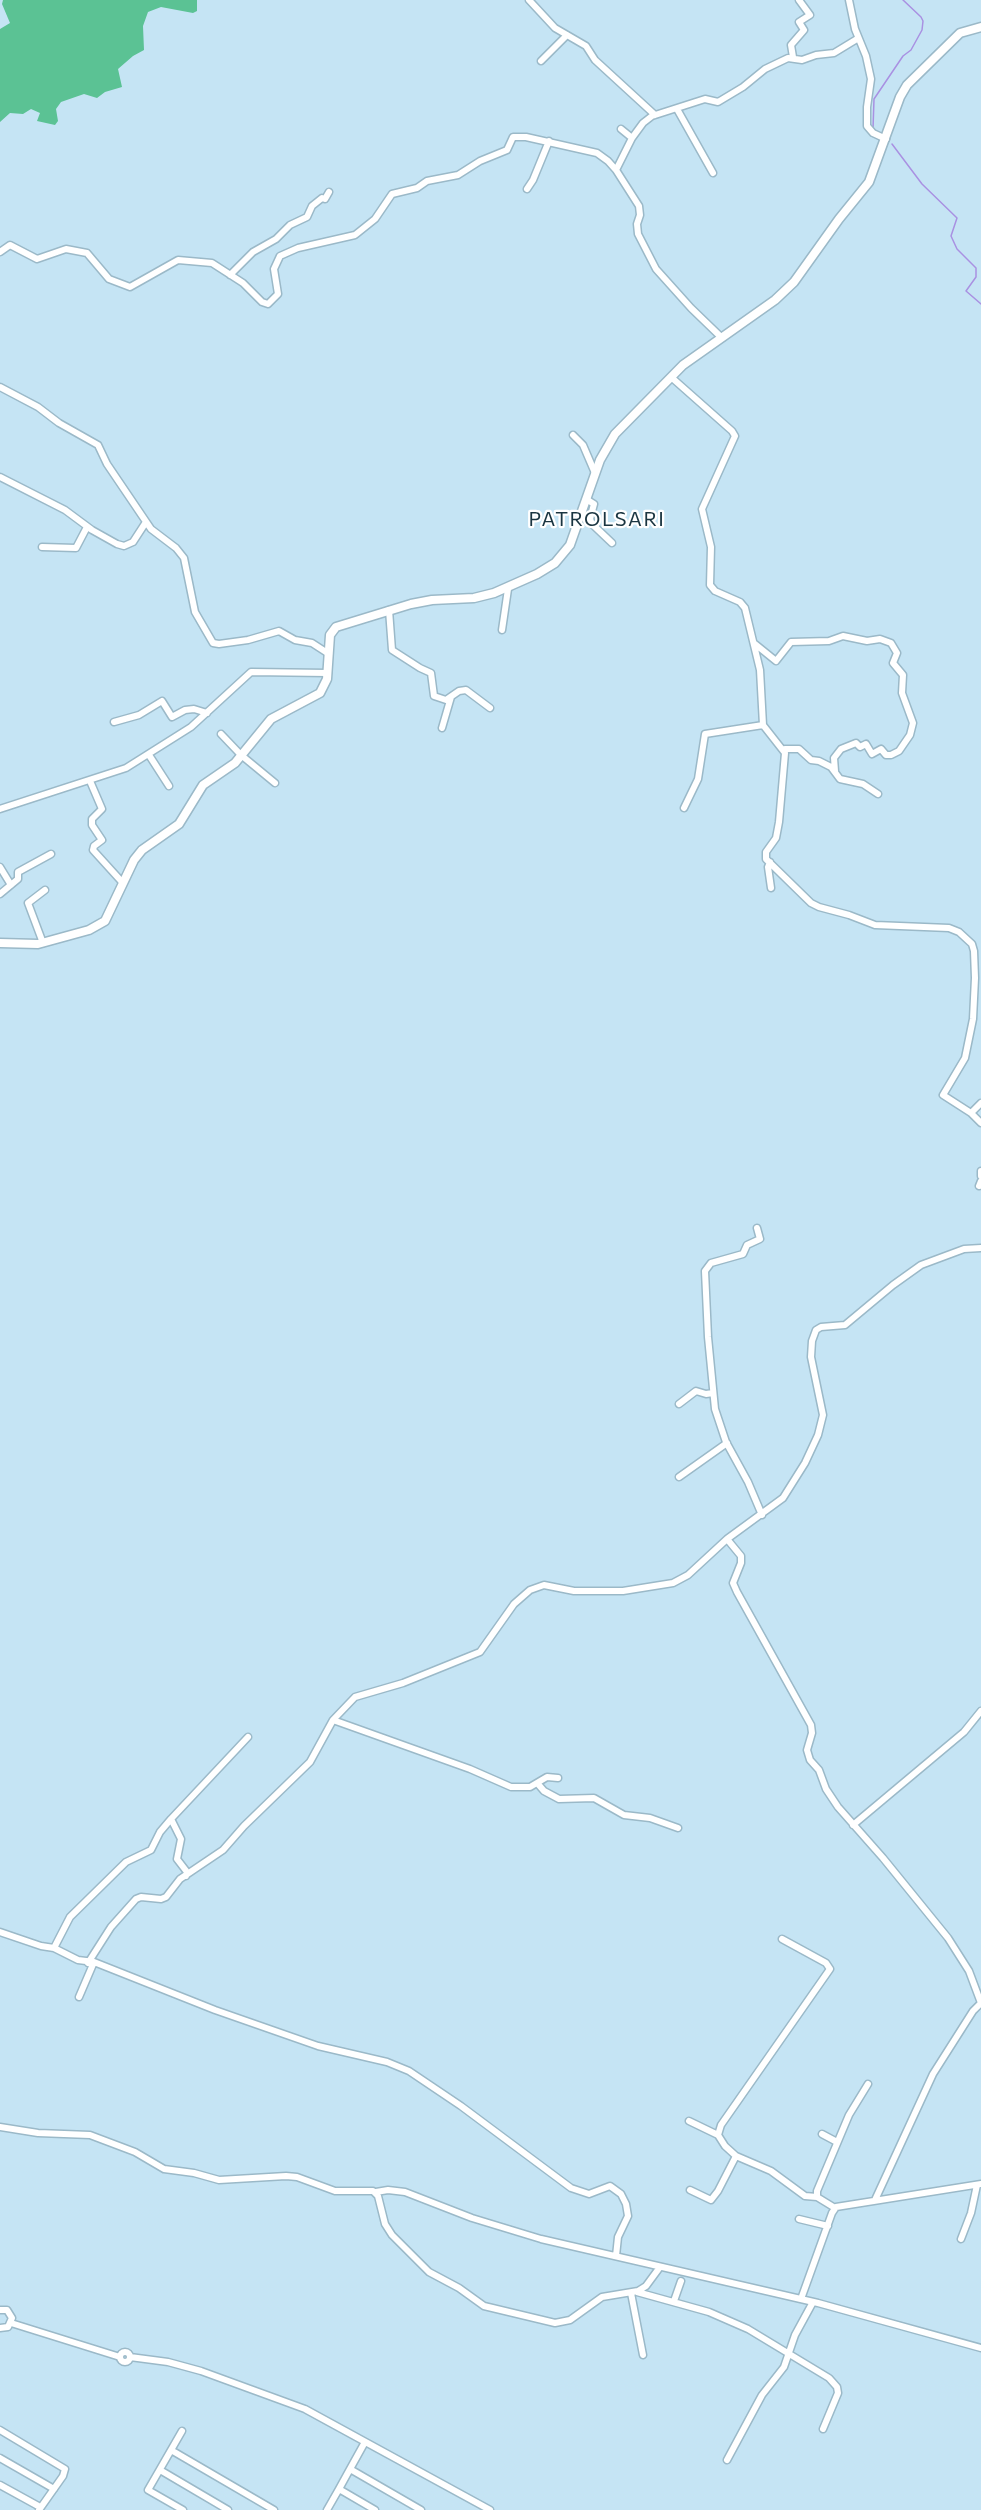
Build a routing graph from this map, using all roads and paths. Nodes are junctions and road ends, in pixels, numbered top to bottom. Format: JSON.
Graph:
{"nodes":[{"id":1,"x":529,"y":0,"type":"edge"},
{"id":2,"x":799,"y":0,"type":"edge"},
{"id":3,"x":849,"y":0,"type":"edge"},
{"id":4,"x":981,"y":27,"type":"edge"},
{"id":5,"x":567,"y":36,"type":"junction"},
{"id":6,"x":858,"y":39,"type":"junction"},
{"id":7,"x":794,"y":57,"type":"junction"},
{"id":8,"x":541,"y":61,"type":"dead end"},
{"id":9,"x":677,"y":109,"type":"junction"},
{"id":10,"x":655,"y":115,"type":"junction"},
{"id":11,"x":621,"y":129,"type":"dead end"},
{"id":12,"x":883,"y":134,"type":"junction"},
{"id":13,"x":632,"y":138,"type":"junction"},
{"id":14,"x":549,"y":141,"type":"junction"},
{"id":15,"x":616,"y":170,"type":"junction"},
{"id":16,"x":713,"y":173,"type":"dead end"},
{"id":17,"x":527,"y":189,"type":"dead end"},
{"id":18,"x":329,"y":192,"type":"dead end"},
{"id":19,"x":0,"y":252,"type":"edge"},
{"id":20,"x":230,"y":275,"type":"junction"},
{"id":21,"x":722,"y":338,"type":"junction"},
{"id":22,"x":671,"y":377,"type":"junction"},
{"id":23,"x":0,"y":387,"type":"edge"},
{"id":24,"x":573,"y":435,"type":"dead end"},
{"id":25,"x":595,"y":473,"type":"junction"},
{"id":26,"x":0,"y":477,"type":"edge"},
{"id":27,"x":586,"y":499,"type":"junction"},
{"id":28,"x":146,"y":522,"type":"junction"},
{"id":29,"x":87,"y":527,"type":"junction"},
{"id":30,"x":612,"y":543,"type":"dead end"},
{"id":31,"x":42,"y":547,"type":"dead end"},
{"id":32,"x":508,"y":589,"type":"junction"},
{"id":33,"x":389,"y":610,"type":"junction"},
{"id":34,"x":502,"y":630,"type":"dead end"},
{"id":35,"x":754,"y":644,"type":"junction"},
{"id":36,"x":328,"y":654,"type":"junction"},
{"id":37,"x":328,"y":673,"type":"junction"},
{"id":38,"x":452,"y":697,"type":"junction"},
{"id":39,"x":490,"y":708,"type":"dead end"},
{"id":40,"x":207,"y":713,"type":"junction"},
{"id":41,"x":114,"y":722,"type":"dead end"},
{"id":42,"x":763,"y":724,"type":"junction"},
{"id":43,"x":442,"y":728,"type":"dead end"},
{"id":44,"x":221,"y":734,"type":"dead end"},
{"id":45,"x":785,"y":749,"type":"junction"},
{"id":46,"x":149,"y":755,"type":"junction"},
{"id":47,"x":241,"y":755,"type":"junction"},
{"id":48,"x":835,"y":771,"type":"junction"},
{"id":49,"x":90,"y":781,"type":"junction"},
{"id":50,"x":275,"y":783,"type":"dead end"},
{"id":51,"x":169,"y":786,"type":"dead end"},
{"id":52,"x":878,"y":795,"type":"dead end"},
{"id":53,"x":684,"y":808,"type":"dead end"},
{"id":54,"x":0,"y":809,"type":"edge"},
{"id":55,"x":51,"y":854,"type":"dead end"},
{"id":56,"x":770,"y":862,"type":"junction"},
{"id":57,"x":0,"y":867,"type":"edge"},
{"id":58,"x":122,"y":882,"type":"junction"},
{"id":59,"x":11,"y":885,"type":"junction"},
{"id":60,"x":771,"y":888,"type":"dead end"},
{"id":61,"x":45,"y":890,"type":"dead end"},
{"id":62,"x":0,"y":894,"type":"edge"},
{"id":63,"x":0,"y":942,"type":"edge"},
{"id":64,"x":43,"y":943,"type":"junction"},
{"id":65,"x":981,"y":1103,"type":"edge"},
{"id":66,"x":971,"y":1113,"type":"junction"},
{"id":67,"x":981,"y":1123,"type":"edge"},
{"id":68,"x":981,"y":1171,"type":"edge"},
{"id":69,"x":981,"y":1176,"type":"edge"},
{"id":70,"x":757,"y":1228,"type":"dead end"},
{"id":71,"x":981,"y":1248,"type":"edge"},
{"id":72,"x":713,"y":1393,"type":"junction"},
{"id":73,"x":679,"y":1404,"type":"dead end"},
{"id":74,"x":727,"y":1443,"type":"junction"},
{"id":75,"x":679,"y":1477,"type":"dead end"},
{"id":76,"x":762,"y":1515,"type":"junction"},
{"id":77,"x":727,"y":1539,"type":"junction"},
{"id":78,"x":981,"y":1711,"type":"edge"},
{"id":79,"x":333,"y":1720,"type":"junction"},
{"id":80,"x":248,"y":1737,"type":"dead end"},
{"id":81,"x":558,"y":1778,"type":"dead end"},
{"id":82,"x":538,"y":1784,"type":"junction"},
{"id":83,"x":171,"y":1819,"type":"junction"},
{"id":84,"x":853,"y":1825,"type":"junction"},
{"id":85,"x":678,"y":1828,"type":"dead end"},
{"id":86,"x":186,"y":1876,"type":"junction"},
{"id":87,"x":0,"y":1932,"type":"edge"},
{"id":88,"x":782,"y":1939,"type":"dead end"},
{"id":89,"x":54,"y":1948,"type":"junction"},
{"id":90,"x":91,"y":1962,"type":"junction"},
{"id":91,"x":79,"y":1997,"type":"dead end"},
{"id":92,"x":868,"y":2084,"type":"dead end"},
{"id":93,"x":689,"y":2121,"type":"dead end"},
{"id":94,"x":0,"y":2127,"type":"edge"},
{"id":95,"x":718,"y":2134,"type":"junction"},
{"id":96,"x":822,"y":2134,"type":"dead end"},
{"id":97,"x":837,"y":2142,"type":"junction"},
{"id":98,"x":736,"y":2156,"type":"junction"},
{"id":99,"x":979,"y":2184,"type":"edge"},
{"id":100,"x":690,"y":2190,"type":"dead end"},
{"id":101,"x":376,"y":2192,"type":"junction"},
{"id":102,"x":817,"y":2197,"type":"junction"},
{"id":103,"x":875,"y":2200,"type":"junction"},
{"id":104,"x":835,"y":2208,"type":"junction"},
{"id":105,"x":799,"y":2219,"type":"dead end"},
{"id":106,"x":828,"y":2226,"type":"junction"},
{"id":107,"x":961,"y":2239,"type":"dead end"},
{"id":108,"x":616,"y":2256,"type":"junction"},
{"id":109,"x":660,"y":2267,"type":"junction"},
{"id":110,"x":681,"y":2281,"type":"dead end"},
{"id":111,"x":634,"y":2293,"type":"junction"},
{"id":112,"x":801,"y":2300,"type":"junction"},
{"id":113,"x":674,"y":2301,"type":"junction"},
{"id":114,"x":813,"y":2302,"type":"junction"},
{"id":115,"x":0,"y":2310,"type":"edge"},
{"id":116,"x":11,"y":2323,"type":"junction"},
{"id":117,"x":0,"y":2328,"type":"edge"},
{"id":118,"x":981,"y":2348,"type":"edge"},
{"id":119,"x":788,"y":2352,"type":"junction"},
{"id":120,"x":644,"y":2355,"type":"dead end"},
{"id":121,"x":823,"y":2428,"type":"dead end"},
{"id":122,"x":0,"y":2430,"type":"edge"},
{"id":123,"x":182,"y":2431,"type":"dead end"},
{"id":124,"x":365,"y":2442,"type":"junction"},
{"id":125,"x":171,"y":2451,"type":"junction"},
{"id":126,"x":0,"y":2458,"type":"edge"},
{"id":127,"x":727,"y":2460,"type":"dead end"},
{"id":128,"x":350,"y":2469,"type":"junction"},
{"id":129,"x":160,"y":2470,"type":"junction"},
{"id":130,"x":0,"y":2484,"type":"edge"},
{"id":131,"x":54,"y":2489,"type":"junction"},
{"id":132,"x":339,"y":2489,"type":"junction"},
{"id":133,"x":39,"y":2509,"type":"edge"},
{"id":134,"x":183,"y":2510,"type":"edge"},
{"id":135,"x":228,"y":2510,"type":"edge"},
{"id":136,"x":274,"y":2510,"type":"edge"},
{"id":137,"x":327,"y":2510,"type":"edge"},
{"id":138,"x":375,"y":2510,"type":"edge"},
{"id":139,"x":421,"y":2510,"type":"edge"},
{"id":140,"x":489,"y":2510,"type":"edge"}],
"edges":[{"from":1,"to":5,"type":"street"},
{"from":2,"to":7,"type":"street"},
{"from":3,"to":6,"type":"street"},
{"from":4,"to":12,"type":"street"},
{"from":5,"to":8,"type":"street"},
{"from":5,"to":10,"type":"street"},
{"from":6,"to":7,"type":"street"},
{"from":6,"to":12,"type":"street"},
{"from":7,"to":9,"type":"street"},
{"from":9,"to":10,"type":"street"},
{"from":9,"to":16,"type":"street"},
{"from":10,"to":13,"type":"street"},
{"from":11,"to":13,"type":"street"},
{"from":12,"to":21,"type":"street"},
{"from":13,"to":15,"type":"street"},
{"from":14,"to":15,"type":"street"},
{"from":14,"to":17,"type":"street"},
{"from":14,"to":20,"type":"street"},
{"from":15,"to":21,"type":"street"},
{"from":18,"to":20,"type":"street"},
{"from":19,"to":20,"type":"street"},
{"from":21,"to":22,"type":"street"},
{"from":22,"to":25,"type":"street"},
{"from":22,"to":35,"type":"street"},
{"from":23,"to":28,"type":"street"},
{"from":24,"to":25,"type":"street"},
{"from":25,"to":27,"type":"street"},
{"from":26,"to":29,"type":"street"},
{"from":27,"to":30,"type":"street"},
{"from":27,"to":32,"type":"street"},
{"from":28,"to":29,"type":"street"},
{"from":28,"to":36,"type":"street"},
{"from":29,"to":31,"type":"street"},
{"from":32,"to":33,"type":"street"},
{"from":32,"to":34,"type":"street"},
{"from":33,"to":36,"type":"street"},
{"from":33,"to":38,"type":"street"},
{"from":35,"to":42,"type":"street"},
{"from":35,"to":48,"type":"street"},
{"from":36,"to":37,"type":"street"},
{"from":37,"to":40,"type":"street"},
{"from":37,"to":47,"type":"street"},
{"from":38,"to":39,"type":"street"},
{"from":38,"to":43,"type":"street"},
{"from":40,"to":41,"type":"street"},
{"from":40,"to":46,"type":"street"},
{"from":42,"to":45,"type":"street"},
{"from":42,"to":53,"type":"street"},
{"from":44,"to":47,"type":"street"},
{"from":45,"to":48,"type":"street"},
{"from":45,"to":56,"type":"street"},
{"from":46,"to":49,"type":"street"},
{"from":46,"to":51,"type":"street"},
{"from":47,"to":50,"type":"street"},
{"from":47,"to":58,"type":"street"},
{"from":48,"to":52,"type":"street"},
{"from":49,"to":54,"type":"street"},
{"from":49,"to":58,"type":"street"},
{"from":55,"to":59,"type":"street"},
{"from":56,"to":60,"type":"street"},
{"from":56,"to":66,"type":"street"},
{"from":57,"to":59,"type":"street"},
{"from":58,"to":64,"type":"street"},
{"from":59,"to":62,"type":"street"},
{"from":61,"to":64,"type":"street"},
{"from":63,"to":64,"type":"street"},
{"from":65,"to":66,"type":"street"},
{"from":66,"to":67,"type":"street"},
{"from":68,"to":69,"type":"street"},
{"from":70,"to":72,"type":"street"},
{"from":71,"to":76,"type":"street"},
{"from":72,"to":73,"type":"street"},
{"from":72,"to":74,"type":"street"},
{"from":74,"to":75,"type":"street"},
{"from":74,"to":76,"type":"street"},
{"from":76,"to":77,"type":"street"},
{"from":77,"to":79,"type":"street"},
{"from":77,"to":84,"type":"street"},
{"from":78,"to":84,"type":"street"},
{"from":79,"to":82,"type":"street"},
{"from":79,"to":86,"type":"street"},
{"from":80,"to":83,"type":"street"},
{"from":81,"to":82,"type":"street"},
{"from":82,"to":85,"type":"street"},
{"from":83,"to":86,"type":"street"},
{"from":83,"to":89,"type":"street"},
{"from":84,"to":103,"type":"street"},
{"from":86,"to":90,"type":"street"},
{"from":87,"to":89,"type":"street"},
{"from":88,"to":95,"type":"street"},
{"from":89,"to":90,"type":"street"},
{"from":90,"to":91,"type":"street"},
{"from":90,"to":108,"type":"street"},
{"from":92,"to":97,"type":"street"},
{"from":93,"to":95,"type":"street"},
{"from":94,"to":101,"type":"street"},
{"from":95,"to":98,"type":"street"},
{"from":96,"to":97,"type":"street"},
{"from":97,"to":102,"type":"street"},
{"from":98,"to":100,"type":"street"},
{"from":98,"to":102,"type":"street"},
{"from":99,"to":103,"type":"street"},
{"from":99,"to":107,"type":"street"},
{"from":101,"to":108,"type":"street"},
{"from":101,"to":111,"type":"street"},
{"from":102,"to":104,"type":"street"},
{"from":103,"to":104,"type":"street"},
{"from":104,"to":106,"type":"street"},
{"from":105,"to":106,"type":"street"},
{"from":106,"to":112,"type":"street"},
{"from":108,"to":109,"type":"street"},
{"from":109,"to":111,"type":"street"},
{"from":109,"to":112,"type":"street"},
{"from":110,"to":113,"type":"street"},
{"from":111,"to":113,"type":"street"},
{"from":111,"to":120,"type":"street"},
{"from":112,"to":114,"type":"street"},
{"from":113,"to":119,"type":"street"},
{"from":114,"to":118,"type":"street"},
{"from":114,"to":119,"type":"street"},
{"from":115,"to":116,"type":"street"},
{"from":116,"to":117,"type":"street"},
{"from":116,"to":124,"type":"street"},
{"from":119,"to":121,"type":"street"},
{"from":119,"to":127,"type":"street"},
{"from":122,"to":131,"type":"street"},
{"from":123,"to":125,"type":"street"},
{"from":124,"to":128,"type":"street"},
{"from":124,"to":140,"type":"street"},
{"from":125,"to":129,"type":"street"},
{"from":125,"to":136,"type":"street"},
{"from":126,"to":131,"type":"street"},
{"from":128,"to":132,"type":"street"},
{"from":128,"to":139,"type":"street"},
{"from":129,"to":134,"type":"street"},
{"from":129,"to":135,"type":"street"},
{"from":130,"to":133,"type":"street"},
{"from":131,"to":133,"type":"street"},
{"from":132,"to":137,"type":"street"},
{"from":132,"to":138,"type":"street"}]}
